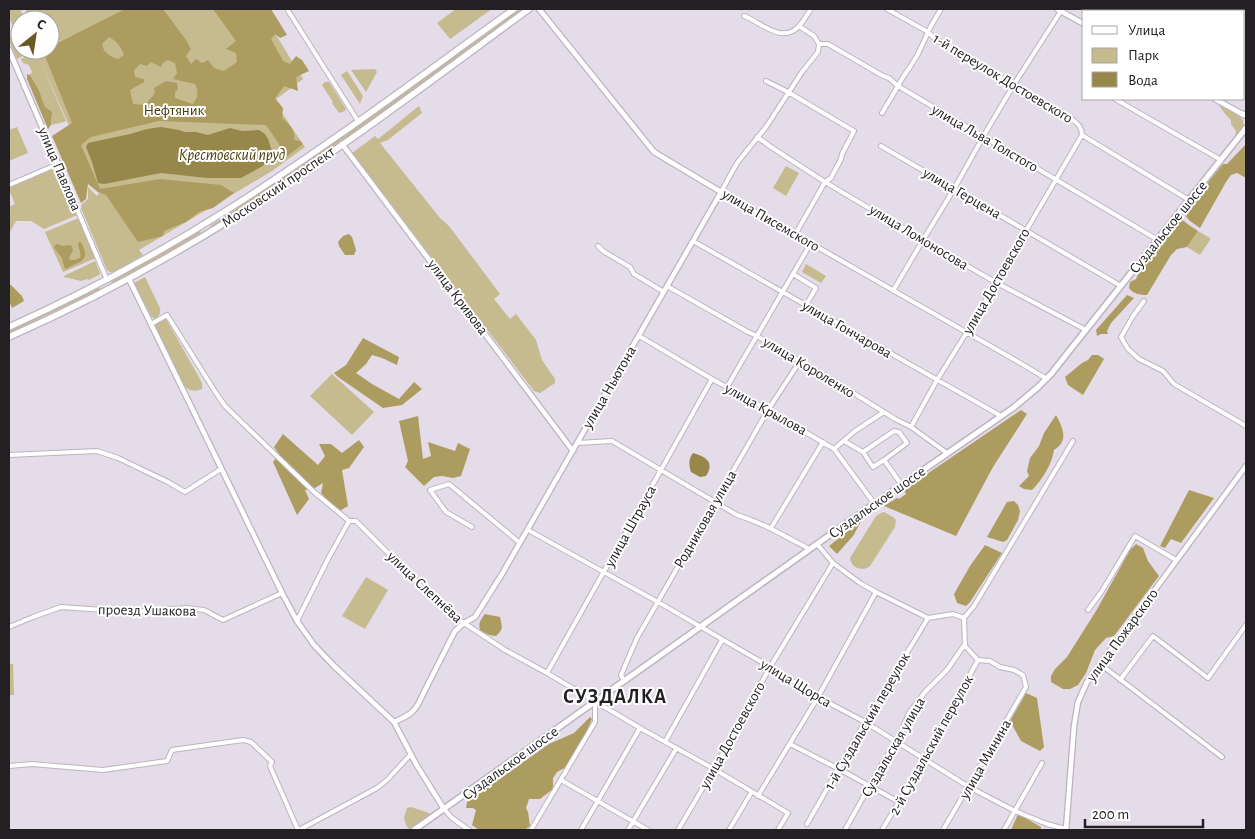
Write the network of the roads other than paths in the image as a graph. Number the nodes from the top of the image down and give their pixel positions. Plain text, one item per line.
1 (287, 9) edge
2 (514, 9) edge
3 (529, 9) edge
4 (538, 9) edge
5 (811, 9) edge
6 (887, 9) edge
7 (941, 9) edge
8 (1059, 10) edge
9 (744, 16) dead end
10 (1082, 23) edge
11 (799, 26) junction
12 (928, 32) junction
13 (819, 44) junction
14 (9, 50) edge
15 (902, 77) junction
16 (890, 78) junction
17 (766, 81) dead end
18 (898, 86) junction
19 (1013, 86) junction
20 (788, 92) junction
21 (1117, 100) edge
22 (1216, 100) edge
23 (882, 113) dead end
24 (1245, 115) edge
25 (358, 122) junction
26 (1246, 128) edge
27 (1082, 135) junction
28 (757, 137) junction
29 (983, 137) junction
30 (342, 144) junction
31 (881, 146) dead end
32 (1221, 160) junction
33 (58, 164) junction
34 (1055, 179) junction
35 (826, 182) junction
36 (9, 185) edge
37 (954, 189) junction
38 (722, 192) junction
39 (1189, 200) junction
40 (204, 225) junction
41 (1026, 230) junction
42 (208, 233) junction
43 (796, 233) junction
44 (922, 240) junction
45 (1158, 240) junction
46 (693, 241) junction
47 (811, 243) junction
48 (598, 246) dead end
49 (793, 274) junction
50 (129, 279) junction
51 (107, 280) junction
52 (995, 282) junction
53 (667, 286) junction
54 (1121, 286) junction
55 (111, 288) junction
56 (893, 291) junction
57 (664, 292) junction
58 (782, 292) junction
59 (1144, 301) dead end
60 (806, 305) junction
61 (151, 324) junction
62 (9, 327) edge
63 (1086, 330) junction
64 (967, 332) junction
65 (639, 336) junction
66 (757, 336) junction
67 (9, 337) edge
68 (800, 361) junction
69 (712, 379) junction
70 (1047, 379) junction
71 (937, 380) junction
72 (727, 387) junction
73 (768, 410) junction
74 (884, 412) junction
75 (1002, 416) junction
76 (906, 425) junction
77 (1246, 426) edge
78 (912, 427) junction
79 (899, 432) junction
80 (844, 440) junction
81 (1073, 441) dead end
82 (823, 442) junction
83 (577, 443) junction
84 (834, 449) junction
85 (573, 450) junction
86 (862, 452) junction
87 (947, 453) junction
88 (9, 455) edge
89 (884, 460) junction
90 (1246, 466) edge
91 (221, 469) junction
92 (661, 470) junction
93 (901, 484) junction
94 (715, 502) junction
95 (874, 503) junction
96 (349, 521) junction
97 (472, 527) dead end
98 (771, 528) junction
99 (528, 530) junction
100 (520, 543) junction
101 (817, 544) junction
102 (809, 550) junction
103 (1176, 560) junction
104 (833, 563) junction
105 (605, 572) junction
106 (876, 592) junction
107 (282, 593) junction
108 (658, 602) junction
109 (1088, 610) dead end
110 (928, 618) junction
111 (964, 618) junction
112 (298, 621) junction
113 (464, 623) junction
114 (1246, 625) edge
115 (9, 627) edge
116 (701, 627) junction
117 (722, 640) junction
118 (964, 644) junction
119 (978, 660) junction
120 (1100, 664) junction
121 (770, 667) junction
122 (547, 673) junction
123 (1120, 680) junction
124 (624, 681) junction
125 (818, 697) junction
126 (595, 701) junction
127 (394, 722) junction
128 (865, 722) junction
129 (640, 728) junction
130 (665, 742) junction
131 (897, 742) junction
132 (790, 744) junction
133 (676, 749) junction
134 (411, 754) junction
135 (1222, 757) dead end
136 (924, 760) junction
137 (1042, 763) dead end
138 (9, 766) edge
139 (839, 769) junction
140 (714, 770) junction
141 (561, 780) junction
142 (870, 786) junction
143 (969, 787) junction
144 (751, 793) junction
145 (758, 796) junction
146 (597, 801) junction
147 (899, 802) junction
148 (444, 809) junction
149 (1015, 811) junction
150 (633, 822) junction
151 (807, 824) dead end
152 (299, 830) edge
153 (414, 830) edge
154 (469, 830) edge
155 (531, 830) edge
156 (581, 830) edge
157 (628, 830) edge
158 (648, 830) edge
159 (678, 830) edge
160 (729, 830) edge
161 (778, 830) edge
162 (845, 830) edge
163 (882, 830) edge
164 (944, 830) edge
165 (1004, 830) edge
166 (1066, 830) edge

1 - 25 street
2 - 25 main road, Московский проспект
3 - 30 main road, Московский проспект
4 - 38 street, улица Писемского
5 - 11 street
6 - 12 street, 1-й переулок Достоевского
7 - 12 street
8 - 10 street
8 - 19 street
9 - 11 street
11 - 13 street
12 - 15 street
12 - 19 street, 1-й переулок Достоевского
13 - 16 street, улица Льва Толстого
13 - 20 street, улица Ньютона
14 - 33 street, улица Павлова
15 - 16 street
15 - 18 street
16 - 18 street, улица Льва Толстого
17 - 20 street
18 - 23 street
18 - 29 street, улица Льва Толстого
19 - 27 street, 1-й переулок Достоевского
19 - 29 street
20 - 28 street, улица Ньютона
20 - 35 street
21 - 32 street
22 - 24 street
25 - 40 main road, Московский проспект
26 - 32 main road, Суздальское шоссе
27 - 34 street, улица Достоевского
27 - 39 street, 1-й переулок Достоевского
28 - 35 street, улица Ломоносова
28 - 38 street, улица Ньютона
29 - 34 street, улица Льва Толстого
29 - 37 street
30 - 42 main road, Московский проспект
30 - 85 street, улица Кривова
31 - 37 street, улица Герцена
32 - 39 main road, Суздальское шоссе
33 - 36 street
33 - 51 street, улица Павлова
34 - 41 street, улица Достоевского
34 - 45 street, улица Льва Толстого
35 - 43 street
35 - 44 street, улица Ломоносова
37 - 41 street, улица Герцена
37 - 44 street
38 - 43 street, улица Писемского
38 - 46 street, улица Ньютона
39 - 45 main road, Суздальское шоссе
40 - 42 main road
40 - 51 main road, Московский проспект
41 - 52 street, улица Достоевского
41 - 54 street, улица Герцена
42 - 50 main road, Московский проспект
43 - 47 street, улица Писемского
44 - 52 street, улица Ломоносова
44 - 56 street
45 - 54 main road, Суздальское шоссе
46 - 53 street, улица Ньютона
46 - 58 street, улица Гончарова
47 - 49 street
47 - 56 street, улица Писемского
48 - 57 street
49 - 58 street
49 - 60 street
50 - 55 main road, Московский проспект
50 - 61 street
51 - 55 street, улица Павлова
51 - 62 main road, Московский проспект
52 - 63 street, улица Ломоносова
52 - 64 street, улица Достоевского
53 - 57 street, улица Ньютона
53 - 66 street, улица Короленко
54 - 63 main road, Суздальское шоссе
55 - 67 main road, Московский проспект
56 - 64 street, улица Писемского
57 - 65 street, улица Ньютона
58 - 60 street, улица Гончарова
58 - 66 street
59 - 77 street
60 - 71 street, улица Гончарова
61 - 91 street
61 - 96 street, улица Слепнёва
63 - 70 main road, Суздальское шоссе
64 - 70 street, улица Писемского
64 - 71 street, улица Достоевского
65 - 69 street, улица Крылова
65 - 83 street, улица Ньютона
66 - 68 street, улица Короленко
66 - 72 street
68 - 73 street, Родниковая улица
68 - 74 street, улица Короленко
69 - 72 street, улица Крылова
69 - 92 street, улица Штрауса
70 - 75 main road, Суздальское шоссе
71 - 75 street, улица Гончарова
71 - 78 street, улица Достоевского
72 - 73 street, улица Крылова
73 - 82 street, улица Крылова
73 - 94 street, Родниковая улица
74 - 76 street, улица Короленко
74 - 80 street
75 - 87 main road, Суздальское шоссе
76 - 78 street, улица Короленко
76 - 79 street
78 - 87 street, улица Короленко
79 - 86 street
79 - 89 street
80 - 84 street
80 - 86 street
81 - 111 street
82 - 84 street, улица Крылова
82 - 98 street
83 - 85 street, улица Ньютона
83 - 92 street
84 - 95 street, улица Крылова
85 - 99 street, улица Ньютона
86 - 89 street
87 - 93 main road, Суздальское шоссе
88 - 91 street
89 - 93 street
90 - 103 street, улица Пожарского
91 - 107 street
92 - 94 street
92 - 105 street, улица Штрауса
93 - 95 main road, Суздальское шоссе
94 - 98 street
94 - 108 street, Родниковая улица
95 - 101 main road, Суздальское шоссе
96 - 112 street
96 - 113 street, улица Слепнёва
97 - 100 street
98 - 102 street
99 - 100 street, улица Ньютона
99 - 105 street, улица Щорса
100 - 113 street, улица Ньютона
101 - 102 main road, Суздальское шоссе
101 - 104 street
102 - 116 main road, Суздальское шоссе
103 - 109 street
103 - 120 street, улица Пожарского
104 - 106 street
104 - 121 street, улица Достоевского
105 - 108 street, улица Щорса
105 - 122 street, улица Штрауса
106 - 110 street
106 - 125 street
107 - 112 street
107 - 115 street, проезд Ушакова
108 - 116 street, улица Щорса
108 - 124 street, Родниковая улица
110 - 111 street
110 - 128 street, 1-й Суздальский переулок
111 - 118 street
112 - 127 street
113 - 122 street, улица Слепнёва
113 - 127 street, улица Ньютона
114 - 123 street
116 - 117 street, улица Щорса
116 - 124 main road, Суздальское шоссе
117 - 121 street, улица Щорса
117 - 130 street
118 - 119 street
118 - 131 street, Суздальская улица
119 - 136 street, 2-й Суздальский переулок
119 - 143 street, улица Минина
120 - 123 street
120 - 166 street, улица Пожарского
121 - 125 street, улица Щорса
121 - 140 street, улица Достоевского
122 - 126 street, улица Слепнёва
123 - 135 street
124 - 126 main road, Суздальское шоссе
125 - 128 street, улица Щорса
125 - 132 street
126 - 129 street, улица Слепнёва
126 - 141 street
126 - 148 main road, Суздальское шоссе
127 - 134 street
128 - 131 street, улица Щорса
128 - 139 street, 1-й Суздальский переулок
129 - 130 street, улица Слепнёва
129 - 146 street
130 - 133 street, улица Слепнёва
131 - 136 street, улица Щорса
131 - 142 street, Суздальская улица
132 - 139 street
132 - 145 street
133 - 140 street, улица Слепнёва
133 - 150 street
134 - 148 street
134 - 152 street
136 - 143 street, улица Щорса
136 - 147 street, 2-й Суздальский переулок
137 - 149 street
138 - 152 street
139 - 142 street
139 - 151 street, 1-й Суздальский переулок
140 - 144 street, улица Слепнёва
140 - 159 street, улица Достоевского
141 - 146 street
141 - 155 street
142 - 147 street
142 - 162 street, Суздальская улица
143 - 149 street, улица Щорса
143 - 164 street, улица Минина
144 - 145 street, улица Слепнёва
144 - 160 street
145 - 161 street, улица Слепнёва
146 - 150 street
146 - 156 street
147 - 163 street, 2-й Суздальский переулок
148 - 153 main road, Суздальское шоссе
148 - 154 street
149 - 165 street
149 - 166 street, улица Щорса
150 - 157 street
150 - 158 street

